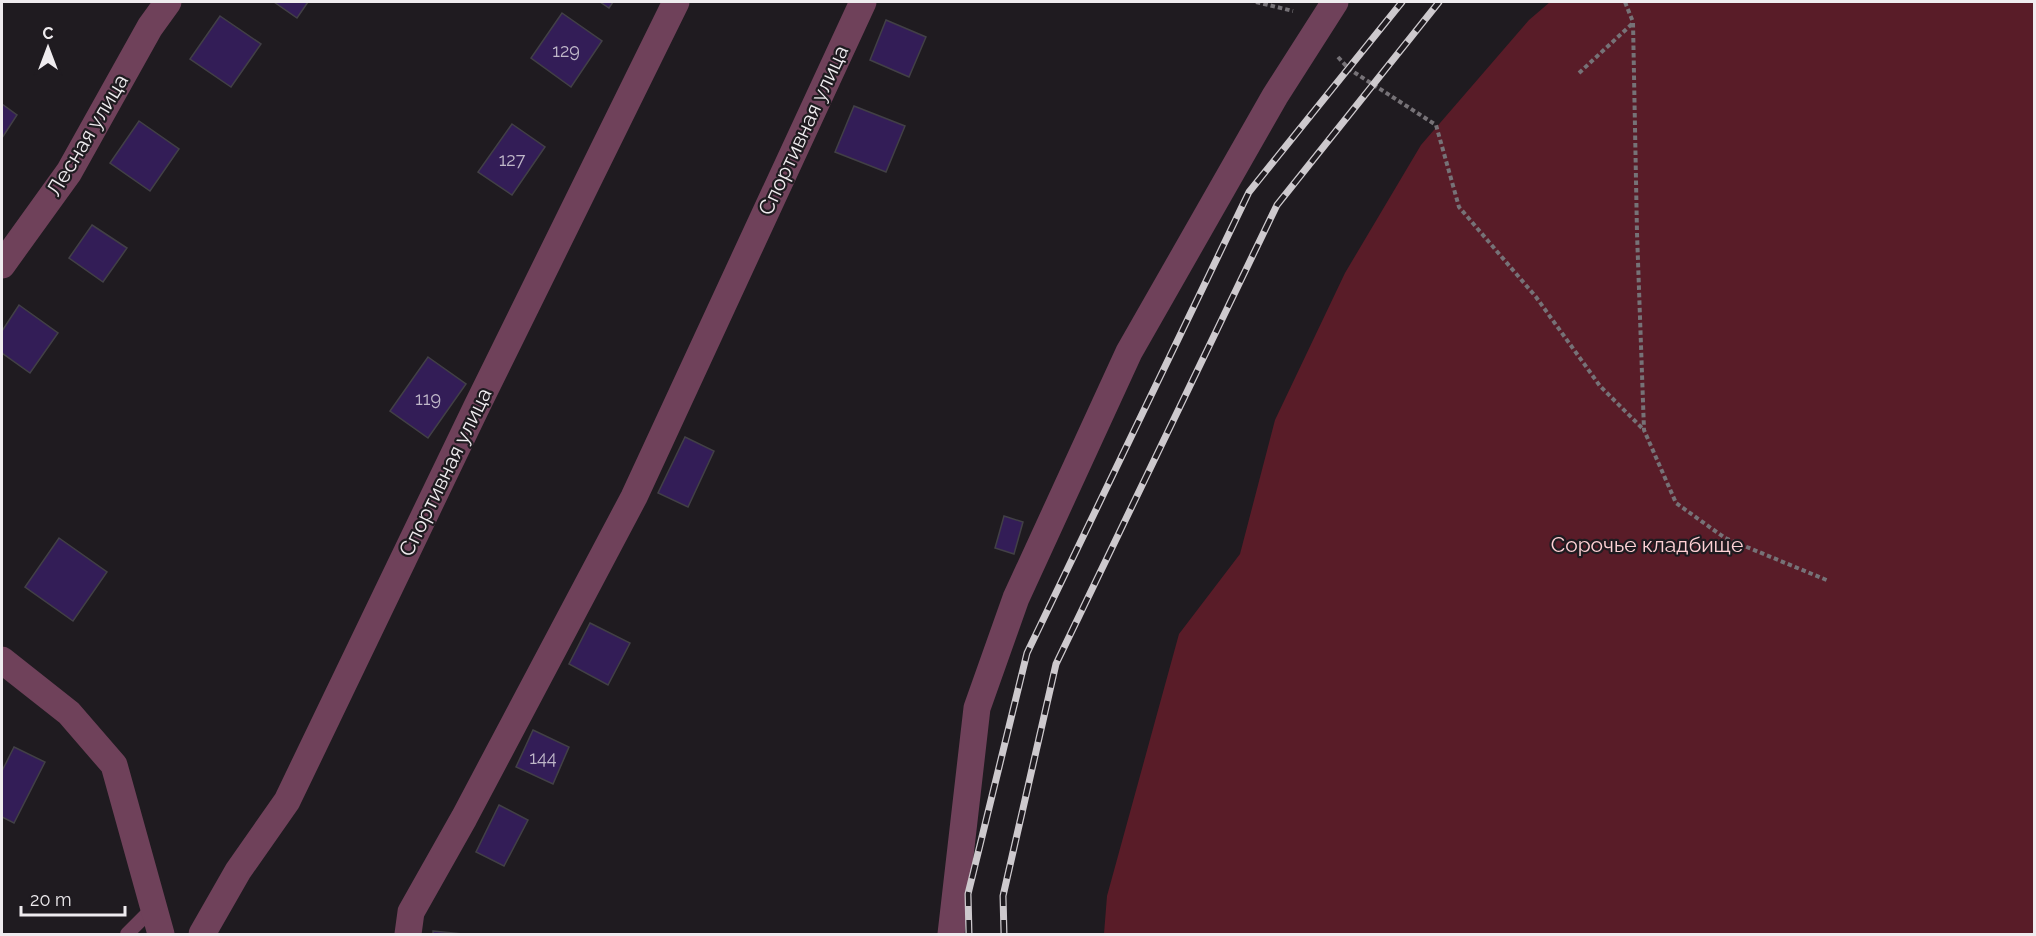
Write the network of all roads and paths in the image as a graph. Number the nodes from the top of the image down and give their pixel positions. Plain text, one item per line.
1 (168, 2) edge
2 (676, 2) edge
3 (863, 2) edge
4 (1256, 2) edge
5 (1335, 2) edge
6 (1625, 2) edge
7 (1633, 22) junction
8 (1315, 33) junction
9 (1579, 73) dead end
10 (2, 265) edge
11 (1644, 430) junction
12 (1829, 581) dead end
13 (2, 660) edge
14 (154, 907) junction
15 (127, 934) edge
16 (161, 934) edge
17 (202, 934) edge
18 (408, 934) edge
19 (951, 934) edge

1 - 10 street, Лесная улица
2 - 17 street, Спортивная улица
3 - 18 street, Спортивная улица
4 - 8 path
5 - 8 street
6 - 7 path
7 - 9 path
7 - 11 path
8 - 11 path
8 - 19 street
11 - 12 path
13 - 14 street
14 - 15 lane
14 - 16 street

